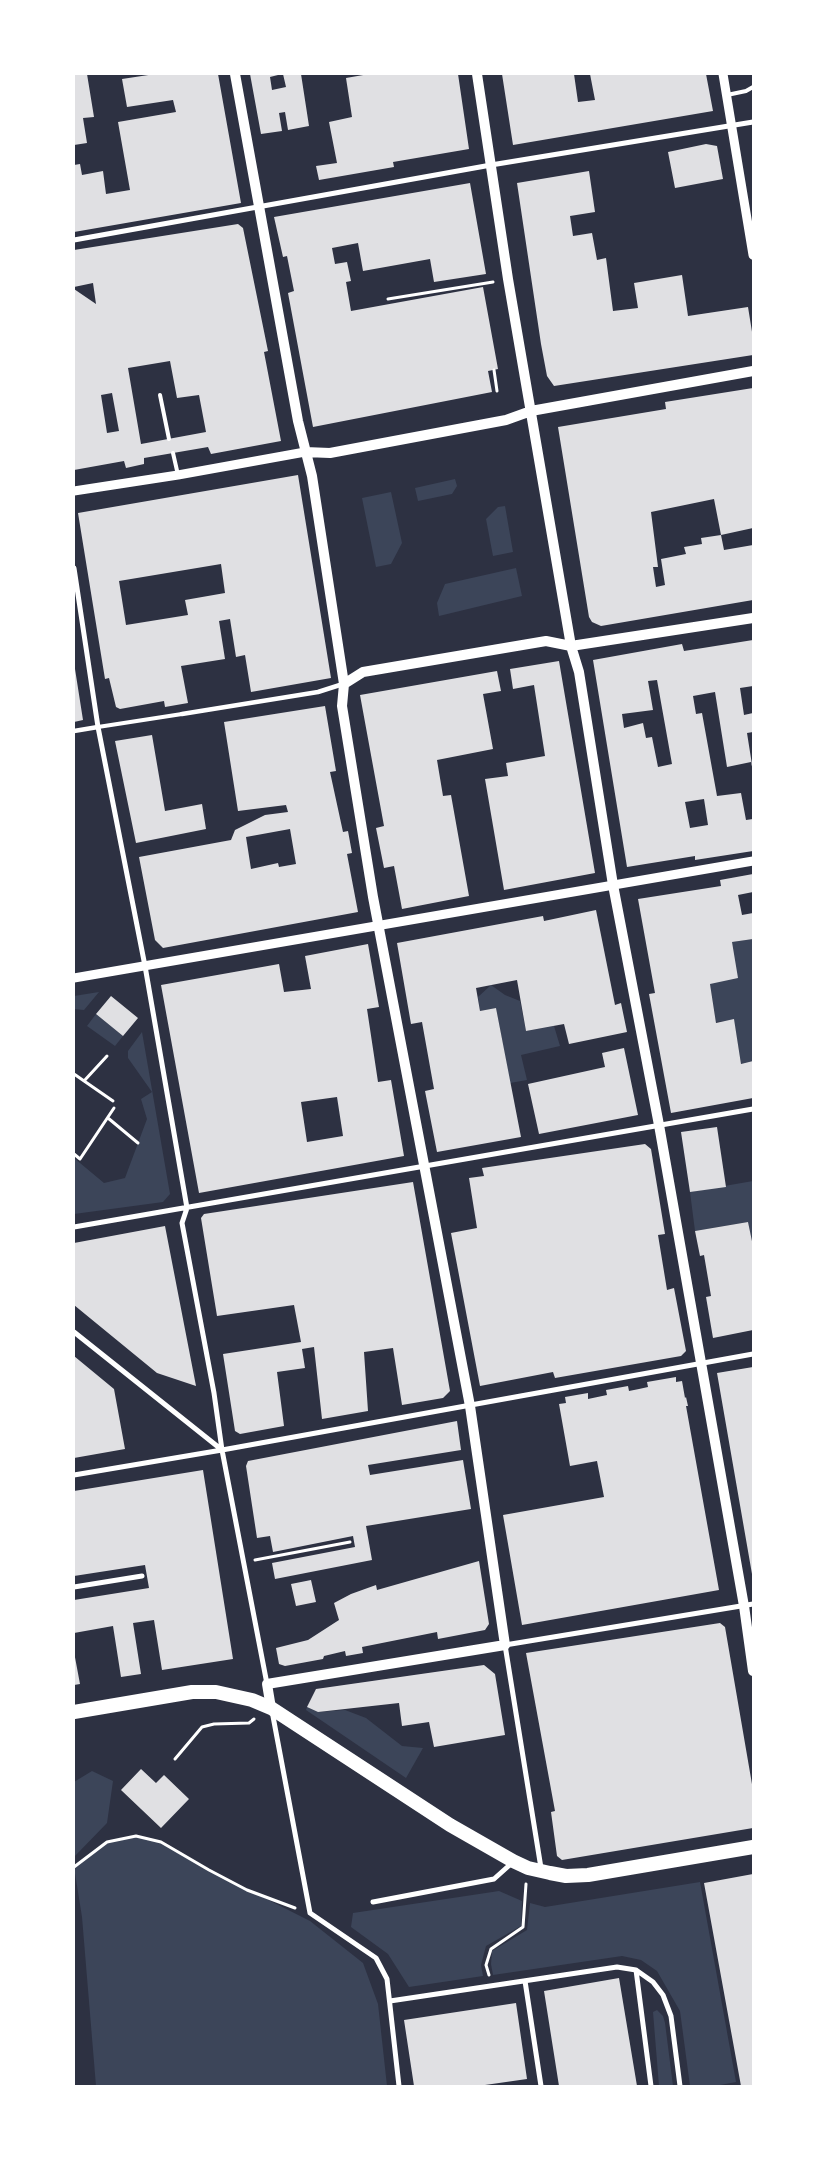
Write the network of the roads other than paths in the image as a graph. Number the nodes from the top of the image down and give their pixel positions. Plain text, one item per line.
1 (235, 74) edge
2 (477, 74) edge
3 (723, 74) edge
4 (753, 87) edge
5 (727, 95) junction
6 (753, 122) edge
7 (731, 125) junction
8 (491, 165) junction
9 (258, 208) junction
10 (74, 240) edge
11 (753, 254) edge
12 (753, 371) edge
13 (160, 395) dead end
14 (531, 411) junction
15 (169, 439) dead end
16 (305, 452) junction
17 (173, 453) dead end
18 (178, 475) junction
19 (74, 491) edge
20 (74, 568) edge
21 (753, 618) edge
22 (571, 646) junction
23 (344, 684) junction
24 (182, 714) joint
25 (98, 727) junction
26 (74, 731) edge
27 (753, 861) edge
28 (613, 885) junction
29 (379, 926) junction
30 (145, 966) junction
31 (74, 978) edge
32 (753, 1109) edge
33 (659, 1124) junction
34 (425, 1165) junction
35 (187, 1208) junction
36 (74, 1227) edge
37 (74, 1332) edge
38 (753, 1354) edge
39 (701, 1364) junction
40 (470, 1406) junction
41 (222, 1450) junction
42 (74, 1475) edge
43 (142, 1576) dead end
44 (74, 1587) edge
45 (748, 1605) edge
46 (506, 1645) junction
47 (753, 1671) edge
48 (267, 1684) junction
49 (271, 1708) junction
50 (74, 1712) edge
51 (753, 1847) edge
52 (513, 1862) junction
53 (535, 1870) junction
54 (373, 1902) dead end
55 (636, 1970) junction
56 (525, 1981) junction
57 (390, 2001) junction
58 (399, 2086) edge
59 (541, 2086) edge
60 (651, 2086) edge
61 (680, 2086) edge

1 - 9 main road
2 - 8 main road
3 - 5 street
4 - 5 lane
5 - 7 street
6 - 7 street
7 - 8 street
7 - 11 street
8 - 9 street
8 - 14 main road
9 - 10 street
9 - 16 main road
12 - 14 main road
13 - 15 lane
14 - 16 main road
14 - 22 main road
16 - 18 street
16 - 23 main road
17 - 18 lane
18 - 19 street
20 - 25 street
21 - 22 main road
22 - 23 main road
22 - 28 main road
23 - 24 street
23 - 29 main road
24 - 25 lane
25 - 26 street
25 - 30 street
27 - 28 street
28 - 29 street
28 - 33 main road
29 - 30 street
29 - 34 main road
30 - 31 street
30 - 35 street
32 - 33 street
33 - 34 street
33 - 39 main road
34 - 35 street
34 - 40 main road
35 - 36 street
35 - 41 street
37 - 41 street
38 - 39 street
39 - 40 street
39 - 45 main road
40 - 41 street
40 - 46 main road
41 - 42 street
41 - 48 street
43 - 44 street
45 - 46 street
45 - 47 main road
46 - 48 main road
46 - 53 street
48 - 49 main road
49 - 50 highway
49 - 52 highway
49 - 57 street
51 - 53 highway
52 - 53 highway
52 - 54 street
55 - 56 street
55 - 60 street
55 - 61 street
56 - 57 street
56 - 59 street
57 - 58 street

